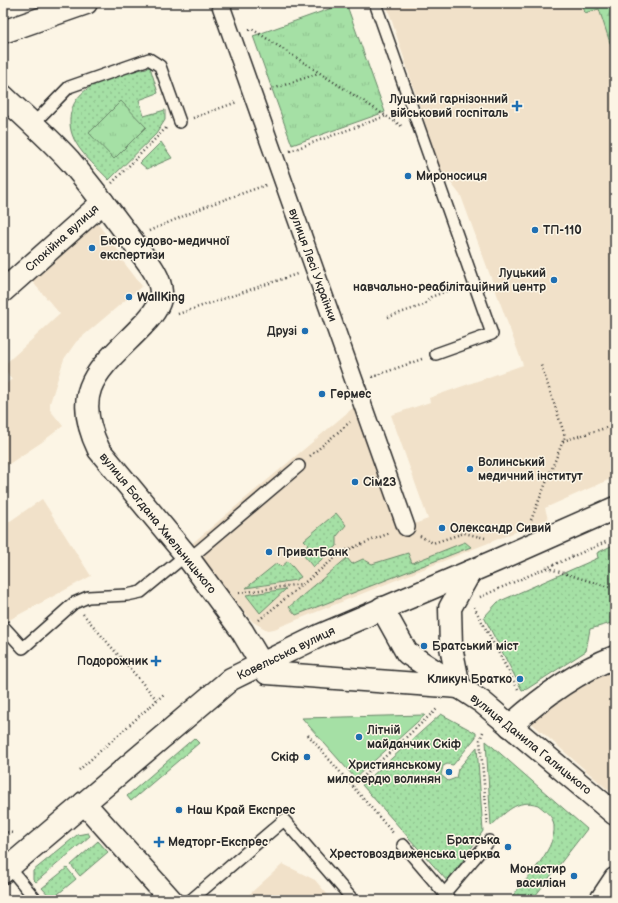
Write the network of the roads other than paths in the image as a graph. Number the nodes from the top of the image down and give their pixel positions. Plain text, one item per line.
1 (86, 3) edge
2 (220, 3) edge
3 (375, 3) edge
4 (3, 32) edge
5 (3, 96) edge
6 (180, 122) dead end
7 (33, 124) junction
8 (103, 202) junction
9 (3, 291) edge
10 (436, 354) road end
11 (299, 466) road end
12 (615, 508) edge
13 (406, 527) road end
14 (188, 557) junction
15 (470, 572) junction
16 (382, 608) junction
17 (3, 626) edge
18 (615, 657) edge
19 (262, 664) junction
20 (459, 687) junction
21 (510, 726) junction
22 (84, 803) junction
23 (615, 814) edge
24 (489, 841) road end
25 (403, 845) road end
26 (6, 869) edge
27 (615, 879) edge
28 (447, 897) edge
29 (36, 900) edge
30 (171, 900) edge
31 (190, 900) edge
32 (352, 900) edge
33 (601, 900) edge

1 - 4 main road
2 - 13 street, вулиця Лесі Українки
3 - 10 lane
5 - 7 main road, вулиця Богдана Хмельницького
6 - 7 lane
7 - 8 main road, вулиця Богдана Хмельницького
8 - 9 main road, Спокійна вулиця
8 - 14 main road, вулиця Богдана Хмельницького
11 - 14 lane
12 - 15 main road, Ковельська вулиця
14 - 17 lane
14 - 19 main road, вулиця Богдана Хмельницького
15 - 16 main road, Ковельська вулиця
15 - 20 main road
16 - 19 main road, Ковельська вулиця
16 - 20 main road, вулиця Данила Галицького
18 - 21 main road
19 - 20 main road
19 - 22 main road, Ковельська вулиця
20 - 21 main road, вулиця Данила Галицького
21 - 23 main road, вулиця Данила Галицького
22 - 26 main road, Ковельська вулиця
22 - 30 main road
24 - 28 lane
25 - 28 lane
26 - 29 lane
27 - 33 main road
31 - 32 lane

